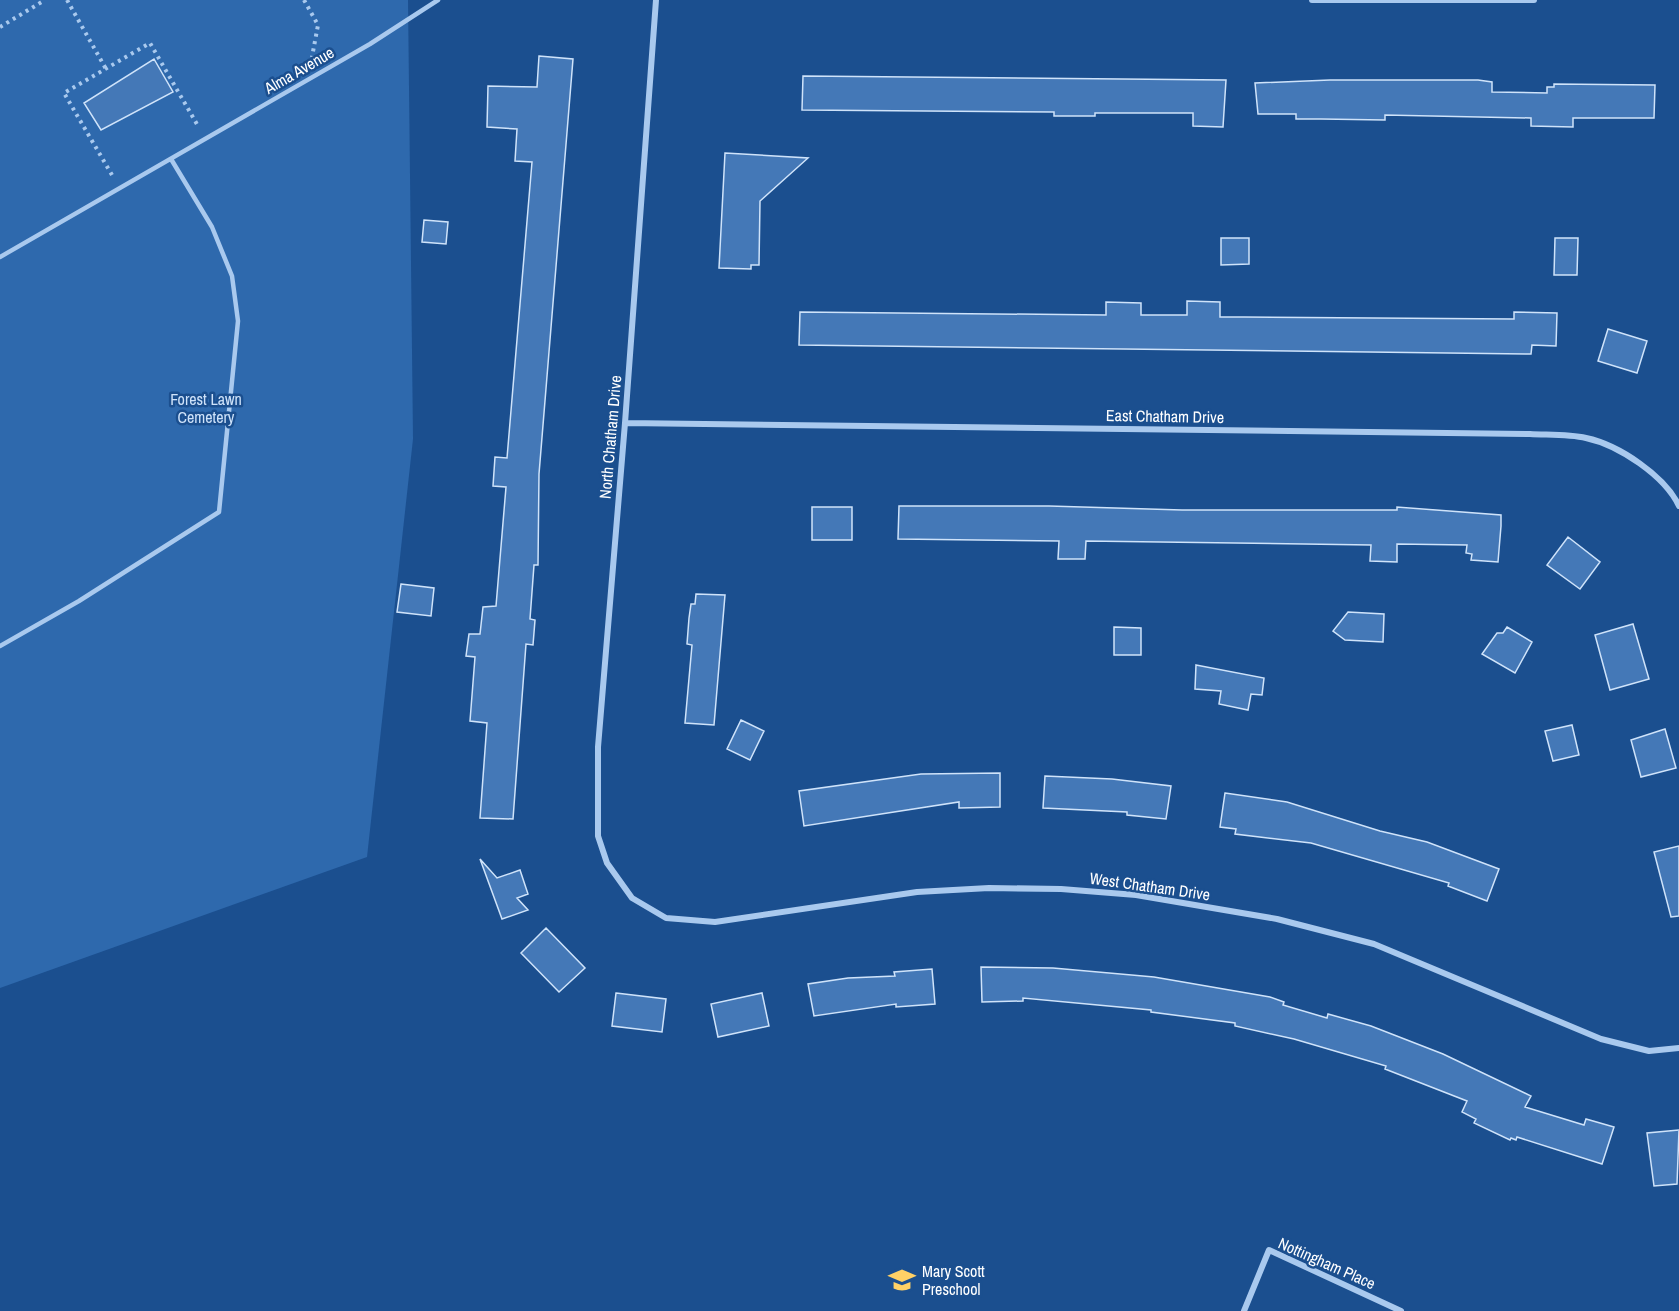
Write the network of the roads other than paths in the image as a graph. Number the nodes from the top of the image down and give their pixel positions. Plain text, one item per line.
1 (438, 0) edge
2 (656, 0) edge
3 (1312, 0) edge
4 (1522, 0) edge
5 (1534, 0) edge
6 (171, 159) junction
7 (0, 257) edge
8 (626, 423) junction
9 (1679, 506) edge
10 (0, 646) edge
11 (613, 874) joint
12 (1679, 1048) edge
13 (1244, 1311) edge
14 (1401, 1311) edge

1 - 6 lane, Alma Avenue
2 - 8 street, North Chatham Drive
3 - 4 street
4 - 5 street
6 - 7 lane, Alma Avenue
6 - 10 lane
8 - 9 street, East Chatham Drive
8 - 11 street, North Chatham Drive
11 - 12 street, West Chatham Drive
13 - 14 street, Nottingham Place

